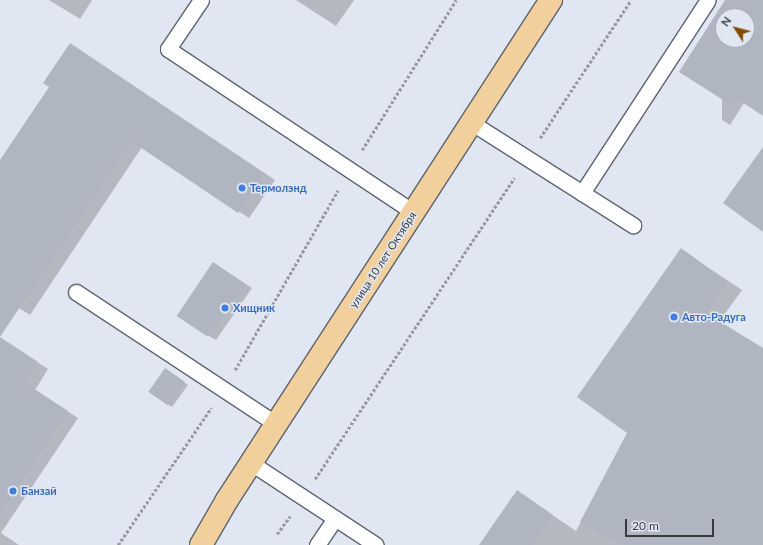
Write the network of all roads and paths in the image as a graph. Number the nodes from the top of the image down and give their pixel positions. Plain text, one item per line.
1 (201, 0) edge
2 (456, 0) edge
3 (551, 0) edge
4 (631, 0) edge
5 (708, 0) edge
6 (472, 123) junction
7 (527, 158) junction
8 (349, 170) junction
9 (582, 193) junction
10 (413, 212) junction
11 (633, 225) dead end
12 (76, 292) dead end
13 (223, 390) junction
14 (276, 424) junction
15 (251, 463) junction
16 (303, 497) junction
17 (335, 518) junction
18 (215, 520) junction
19 (277, 534) dead end
20 (118, 545) edge
21 (193, 545) edge
22 (201, 545) edge
23 (317, 545) edge
24 (376, 545) edge

1 - 8 lane
2 - 8 path
3 - 6 main road, улица 10 лет Октября
4 - 7 path
5 - 9 lane
6 - 7 lane
6 - 10 main road, улица 10 лет Октября
7 - 9 lane
7 - 16 path
8 - 10 lane
8 - 13 path
9 - 11 lane
10 - 14 main road, улица 10 лет Октября
12 - 13 lane
13 - 14 lane
13 - 20 path
14 - 15 main road, улица 10 лет Октября
15 - 16 lane
15 - 18 main road, улица 10 лет Октября
16 - 17 lane
16 - 19 path
17 - 23 lane
17 - 24 lane
18 - 21 main road, улица 10 лет Октября
18 - 22 main road, улица 10 лет Октября

